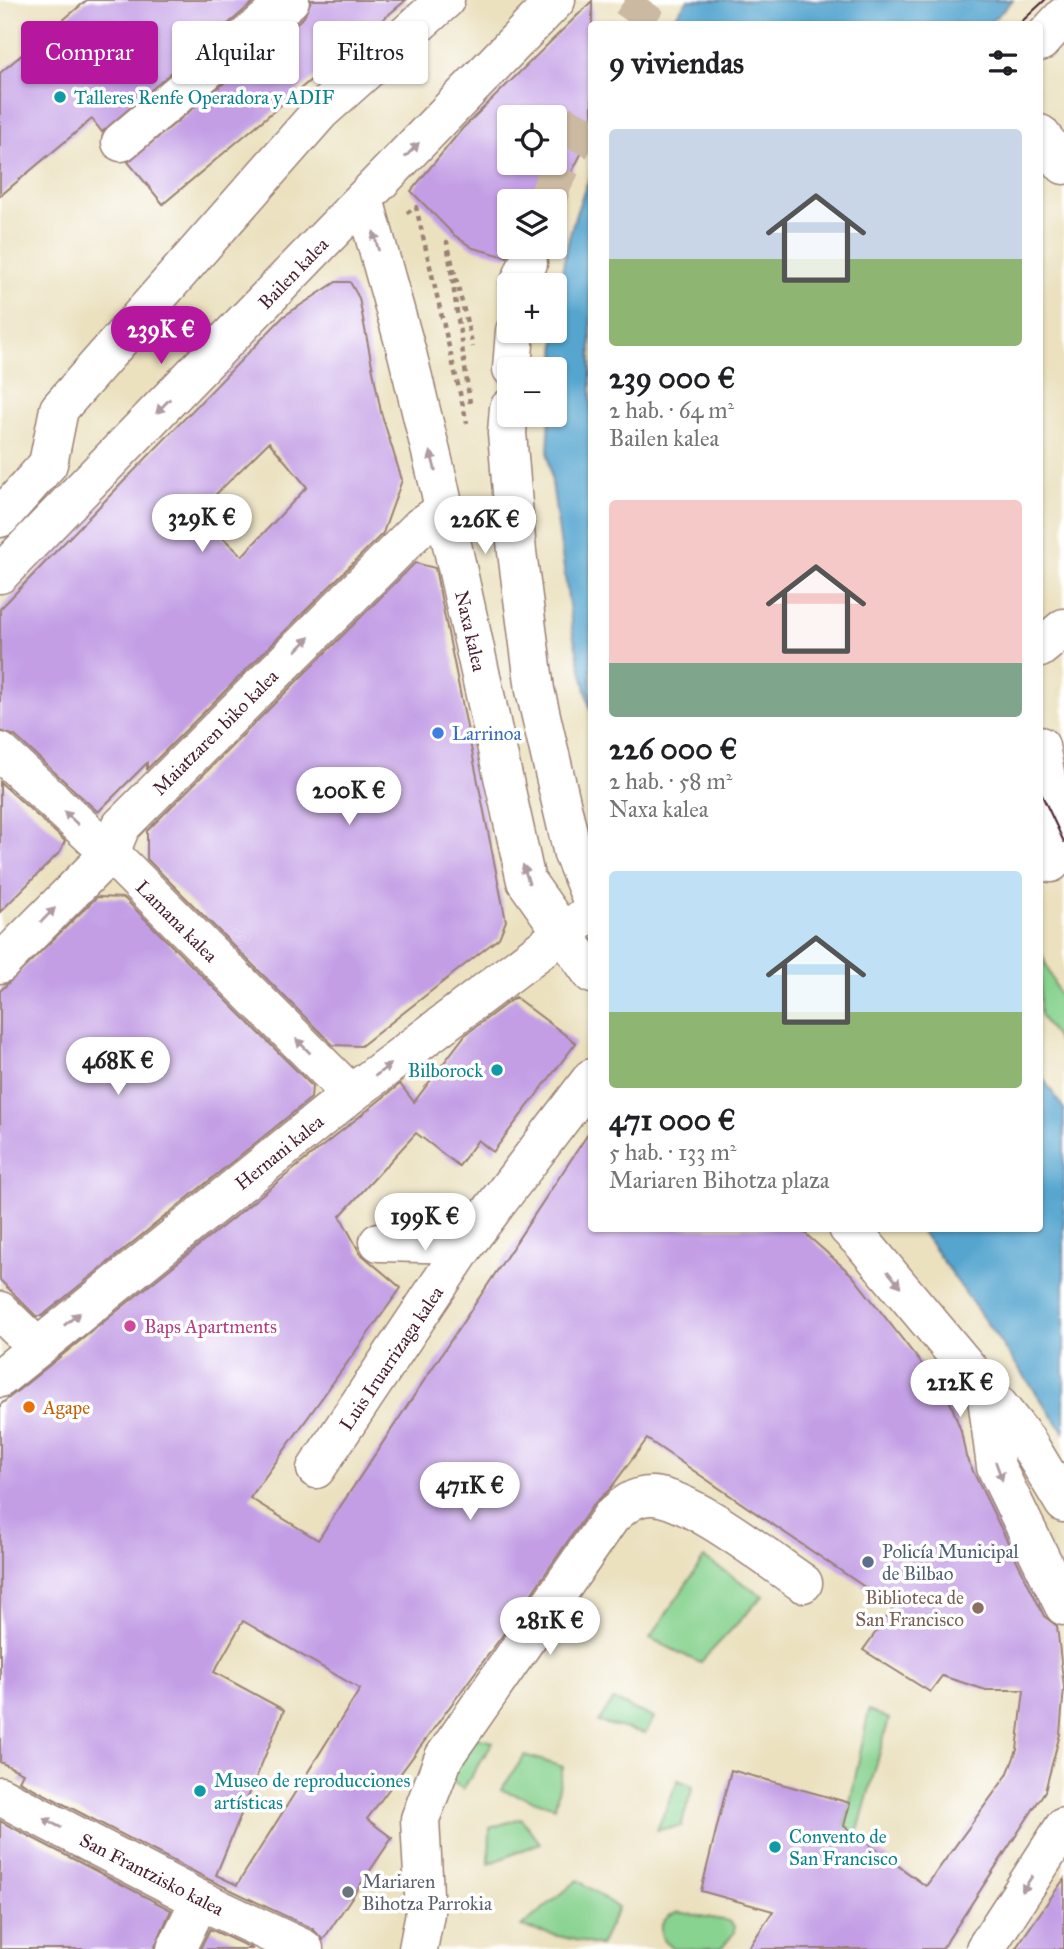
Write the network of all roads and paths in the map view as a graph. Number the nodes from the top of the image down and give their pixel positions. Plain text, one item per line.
1 (290, 0) edge
2 (445, 0) edge
3 (556, 0) edge
4 (1064, 16) edge
5 (1043, 39) edge
6 (1043, 138) edge
7 (121, 142) dead end
8 (1064, 165) edge
9 (364, 199) junction
10 (398, 219) dead end
11 (475, 356) dead end
12 (507, 427) edge
13 (444, 510) junction
14 (0, 518) edge
15 (0, 574) edge
16 (1064, 628) edge
17 (1043, 646) edge
18 (0, 752) edge
19 (1043, 762) edge
20 (110, 853) junction
21 (1051, 867) edge
22 (588, 890) edge
23 (577, 922) edge
24 (588, 960) edge
25 (0, 964) edge
26 (588, 1083) edge
27 (351, 1094) junction
28 (852, 1232) edge
29 (379, 1242) dead end
30 (466, 1244) junction
31 (0, 1311) edge
32 (37, 1347) junction
33 (0, 1378) edge
34 (986, 1390) junction
35 (316, 1469) dead end
36 (1064, 1503) edge
37 (803, 1583) dead end
38 (1064, 1606) edge
39 (0, 1796) edge
40 (1064, 1827) edge
41 (200, 1900) junction
42 (176, 1949) edge
43 (304, 1949) edge
44 (418, 1949) edge
45 (985, 1949) edge

1 - 7 street
2 - 14 street
9 -> 3 street, Bailen kalea
4 - 5 street
6 - 8 street
13 -> 9 street, Naxa kalea
9 -> 15 street, Bailen kalea
10 - 11 path
12 - 22 street
20 -> 13 street, Maiatzaren biko kalea
23 -> 13 street, Naxa kalea
16 - 17 street
20 -> 18 street, Lamana kalea
19 - 21 street
25 -> 20 street, Maiatzaren biko kalea
27 -> 20 street, Lamana kalea
23 - 24 street, Naxa kalea
27 -> 23 street, Hernani kalea
26 - 30 street, Luis Iruarrizaga kalea
32 -> 27 street, Hernani kalea
28 -> 34 street
29 - 30 street
30 - 35 street, Luis Iruarrizaga kalea
31 - 32 street
32 - 33 street, Hernani kalea
34 - 36 street
34 -> 38 street
37 - 44 street
41 -> 39 street, San Frantzisko kalea
40 -> 45 street
41 - 42 street
41 - 43 street, San Frantzisko kalea

